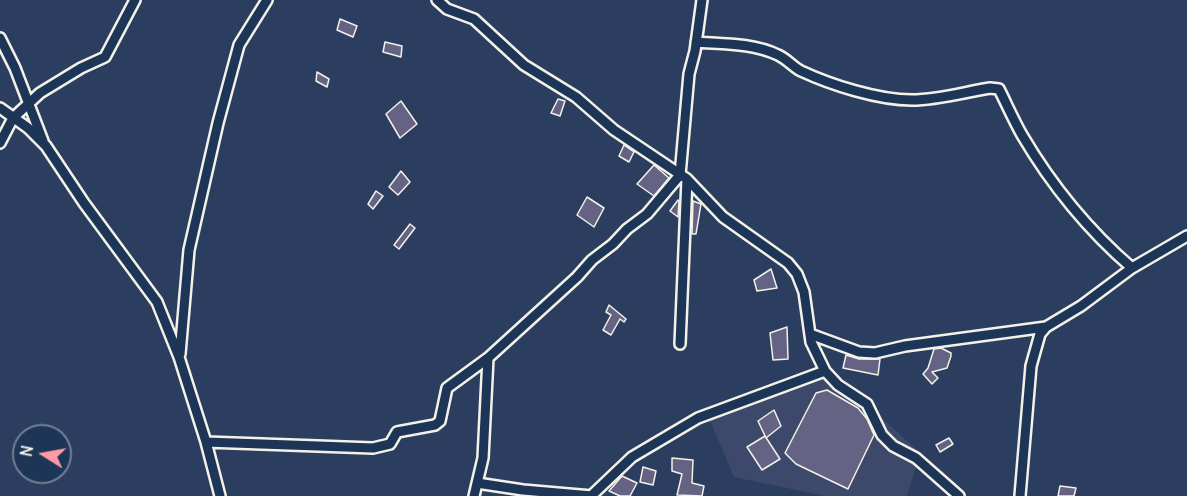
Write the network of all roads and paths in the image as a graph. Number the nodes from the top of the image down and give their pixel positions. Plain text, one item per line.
1 (135, 0) edge
2 (267, 0) edge
3 (437, 0) edge
4 (458, 0) edge
5 (702, 0) edge
6 (456, 12) junction
7 (0, 38) edge
8 (696, 42) junction
9 (28, 104) junction
10 (0, 108) edge
11 (13, 118) junction
12 (0, 143) edge
13 (46, 146) junction
14 (683, 177) junction
15 (1187, 236) edge
16 (1132, 268) junction
17 (1046, 327) junction
18 (810, 334) junction
19 (680, 344) dead end
20 (179, 357) junction
21 (488, 357) junction
22 (825, 371) junction
23 (206, 442) junction
24 (477, 483) junction
25 (220, 496) edge
26 (474, 496) edge
27 (592, 496) edge
28 (959, 496) edge
29 (1020, 496) edge

1 - 9 street
2 - 20 street
3 - 6 street
4 - 6 street
5 - 8 street
6 - 14 street
7 - 9 street
8 - 14 street
8 - 16 street
9 - 11 street
9 - 13 street
10 - 11 street
11 - 12 street
11 - 13 street
13 - 20 street
14 - 18 street
14 - 19 street
14 - 21 street
15 - 16 street
16 - 17 street
17 - 18 street
17 - 29 street
18 - 22 street
20 - 23 street
21 - 23 street
21 - 24 street
22 - 27 street
22 - 28 street
23 - 25 street
24 - 26 street
24 - 27 street

